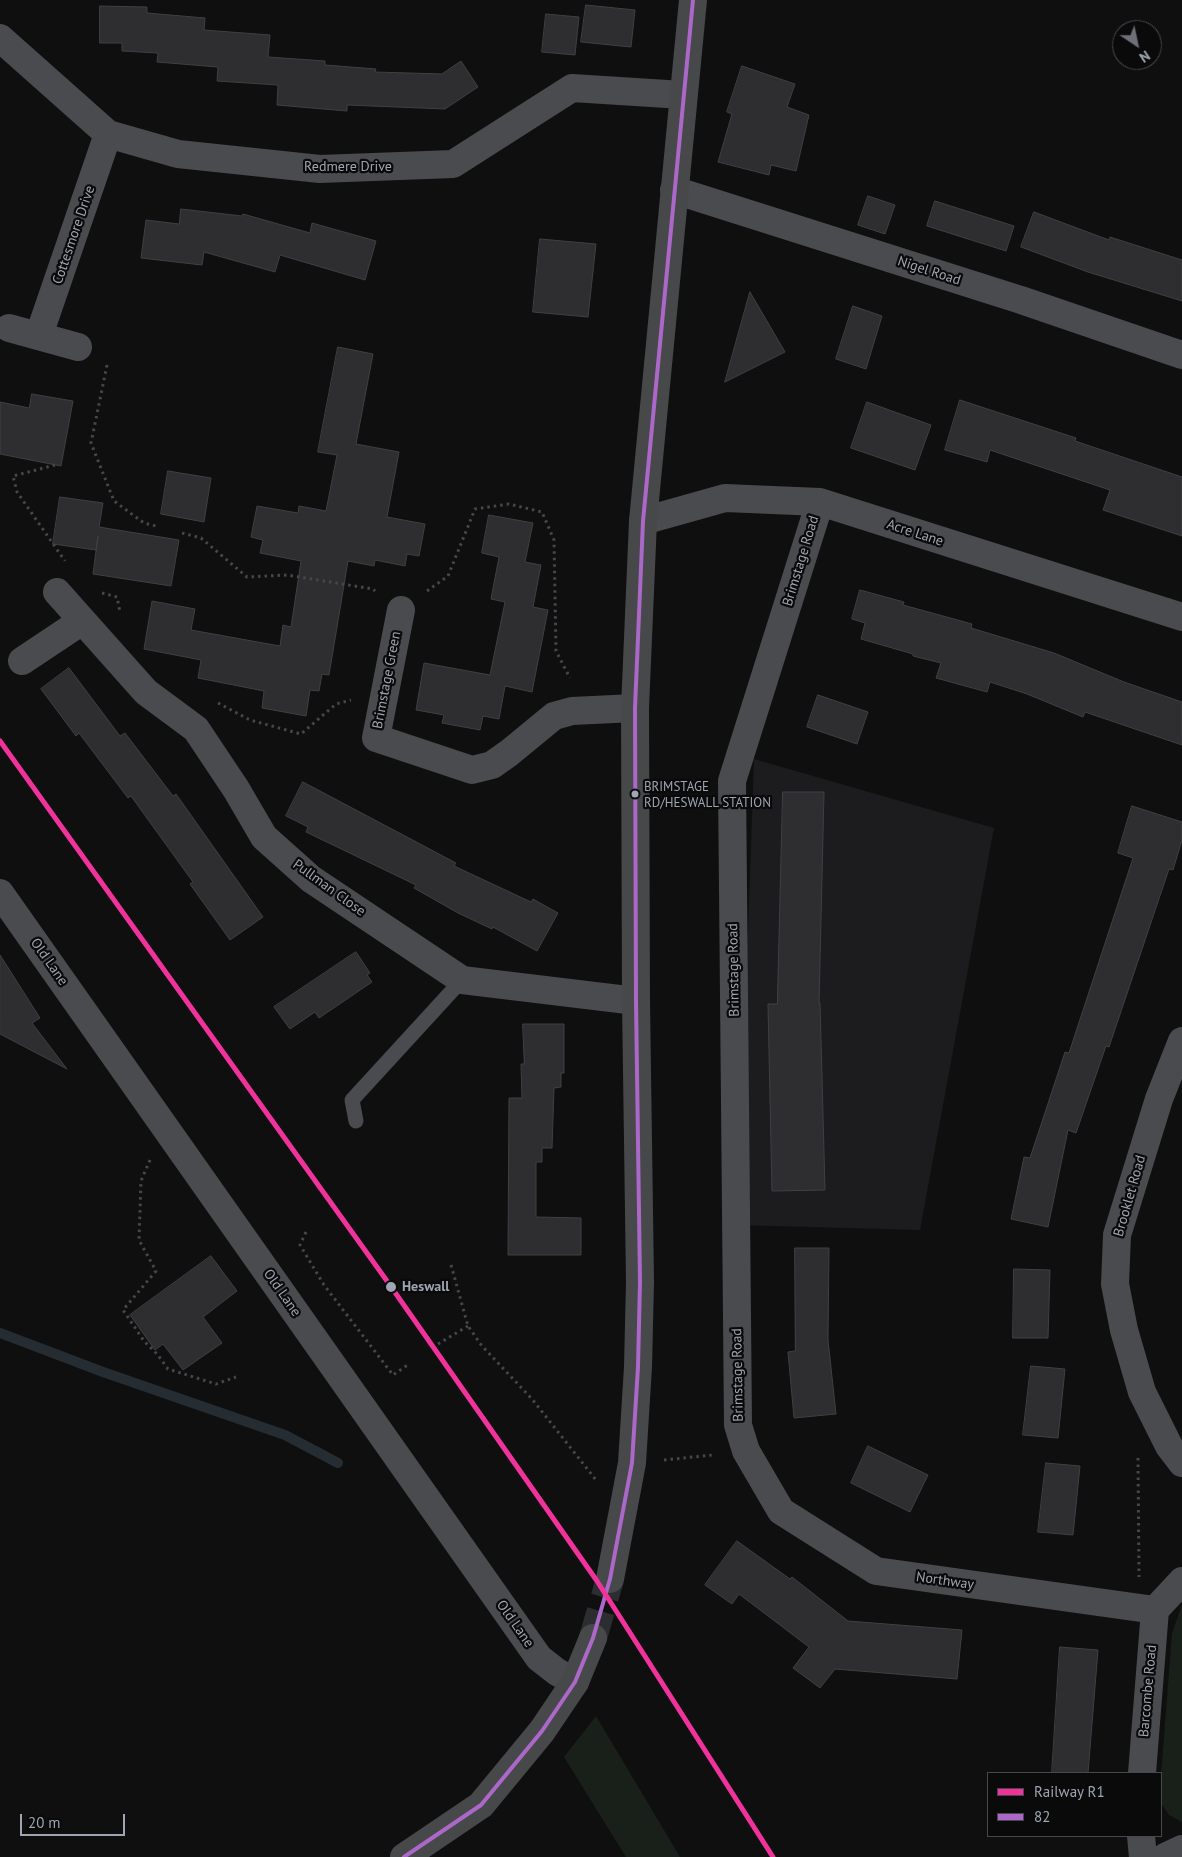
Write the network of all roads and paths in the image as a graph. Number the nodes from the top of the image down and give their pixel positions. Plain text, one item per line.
1 (693, 0) edge
2 (0, 38) edge
3 (683, 95) junction
4 (108, 134) junction
5 (674, 190) junction
6 (9, 328) dead end
7 (39, 335) junction
8 (78, 347) dead end
9 (1182, 355) edge
10 (107, 364) dead end
11 (55, 465) dead end
12 (820, 502) junction
13 (644, 521) junction
14 (156, 526) dead end
15 (182, 533) dead end
16 (69, 566) dead end
17 (94, 591) dead end
18 (58, 592) dead end
19 (401, 610) junction
20 (120, 614) dead end
21 (1182, 618) edge
22 (82, 621) junction
23 (22, 661) dead end
24 (385, 690) junction
25 (210, 699) dead end
26 (635, 708) junction
27 (586, 710) junction
28 (0, 893) edge
29 (462, 980) junction
30 (636, 1001) junction
31 (1182, 1041) edge
32 (356, 1121) dead end
33 (166, 1128) junction
34 (306, 1232) dead end
35 (451, 1265) dead end
36 (468, 1326) junction
37 (438, 1344) dead end
38 (408, 1364) dead end
39 (236, 1377) dead end
40 (746, 1451) junction
41 (1138, 1451) dead end
42 (632, 1463) junction
43 (1182, 1463) edge
44 (623, 1514) junction
45 (610, 1580) tunnel mouth
46 (1182, 1581) edge
47 (1147, 1608) junction
48 (593, 1638) tunnel mouth
49 (574, 1682) junction
50 (1142, 1772) edge
51 (1141, 1837) edge
52 (1182, 1849) edge
53 (404, 1857) edge
54 (1143, 1857) edge
55 (1165, 1857) edge

1 - 3 main road
2 - 4 street, Redmere Drive
3 - 4 street, Redmere Drive
3 - 5 main road
4 - 7 street, Cottesmore Drive
5 - 9 street, Nigel Road
5 - 13 main road
6 - 7 street
7 - 8 street
10 - 14 path
11 - 16 path
12 - 13 street, Acre Lane
12 - 21 street, Acre Lane
12 - 40 street, Brimstage Road
13 - 26 main road
15 - 19 path
17 - 20 path
18 - 22 street, Pullman Close
19 - 24 street, Brimstage Green
19 - 27 path
22 - 23 street
22 - 29 street, Pullman Close
24 - 25 path
24 - 27 street, Brimstage Green
26 - 27 street, Brimstage Green
26 - 30 main road
28 - 33 street, Old Lane
29 - 30 street, Pullman Close
29 - 32 lane
30 - 42 main road
31 - 43 street, Brooklet Road
33 - 39 path
33 - 49 street, Old Lane
34 - 38 path
35 - 36 path
36 - 37 path
36 - 44 path
40 - 42 path
40 - 47 street, Northway
41 - 47 path
42 - 44 main road
44 - 45 main road
46 - 47 street
47 - 50 street, Barcombe Road
48 - 49 main road
49 - 53 main road
51 - 54 street
52 - 55 street

